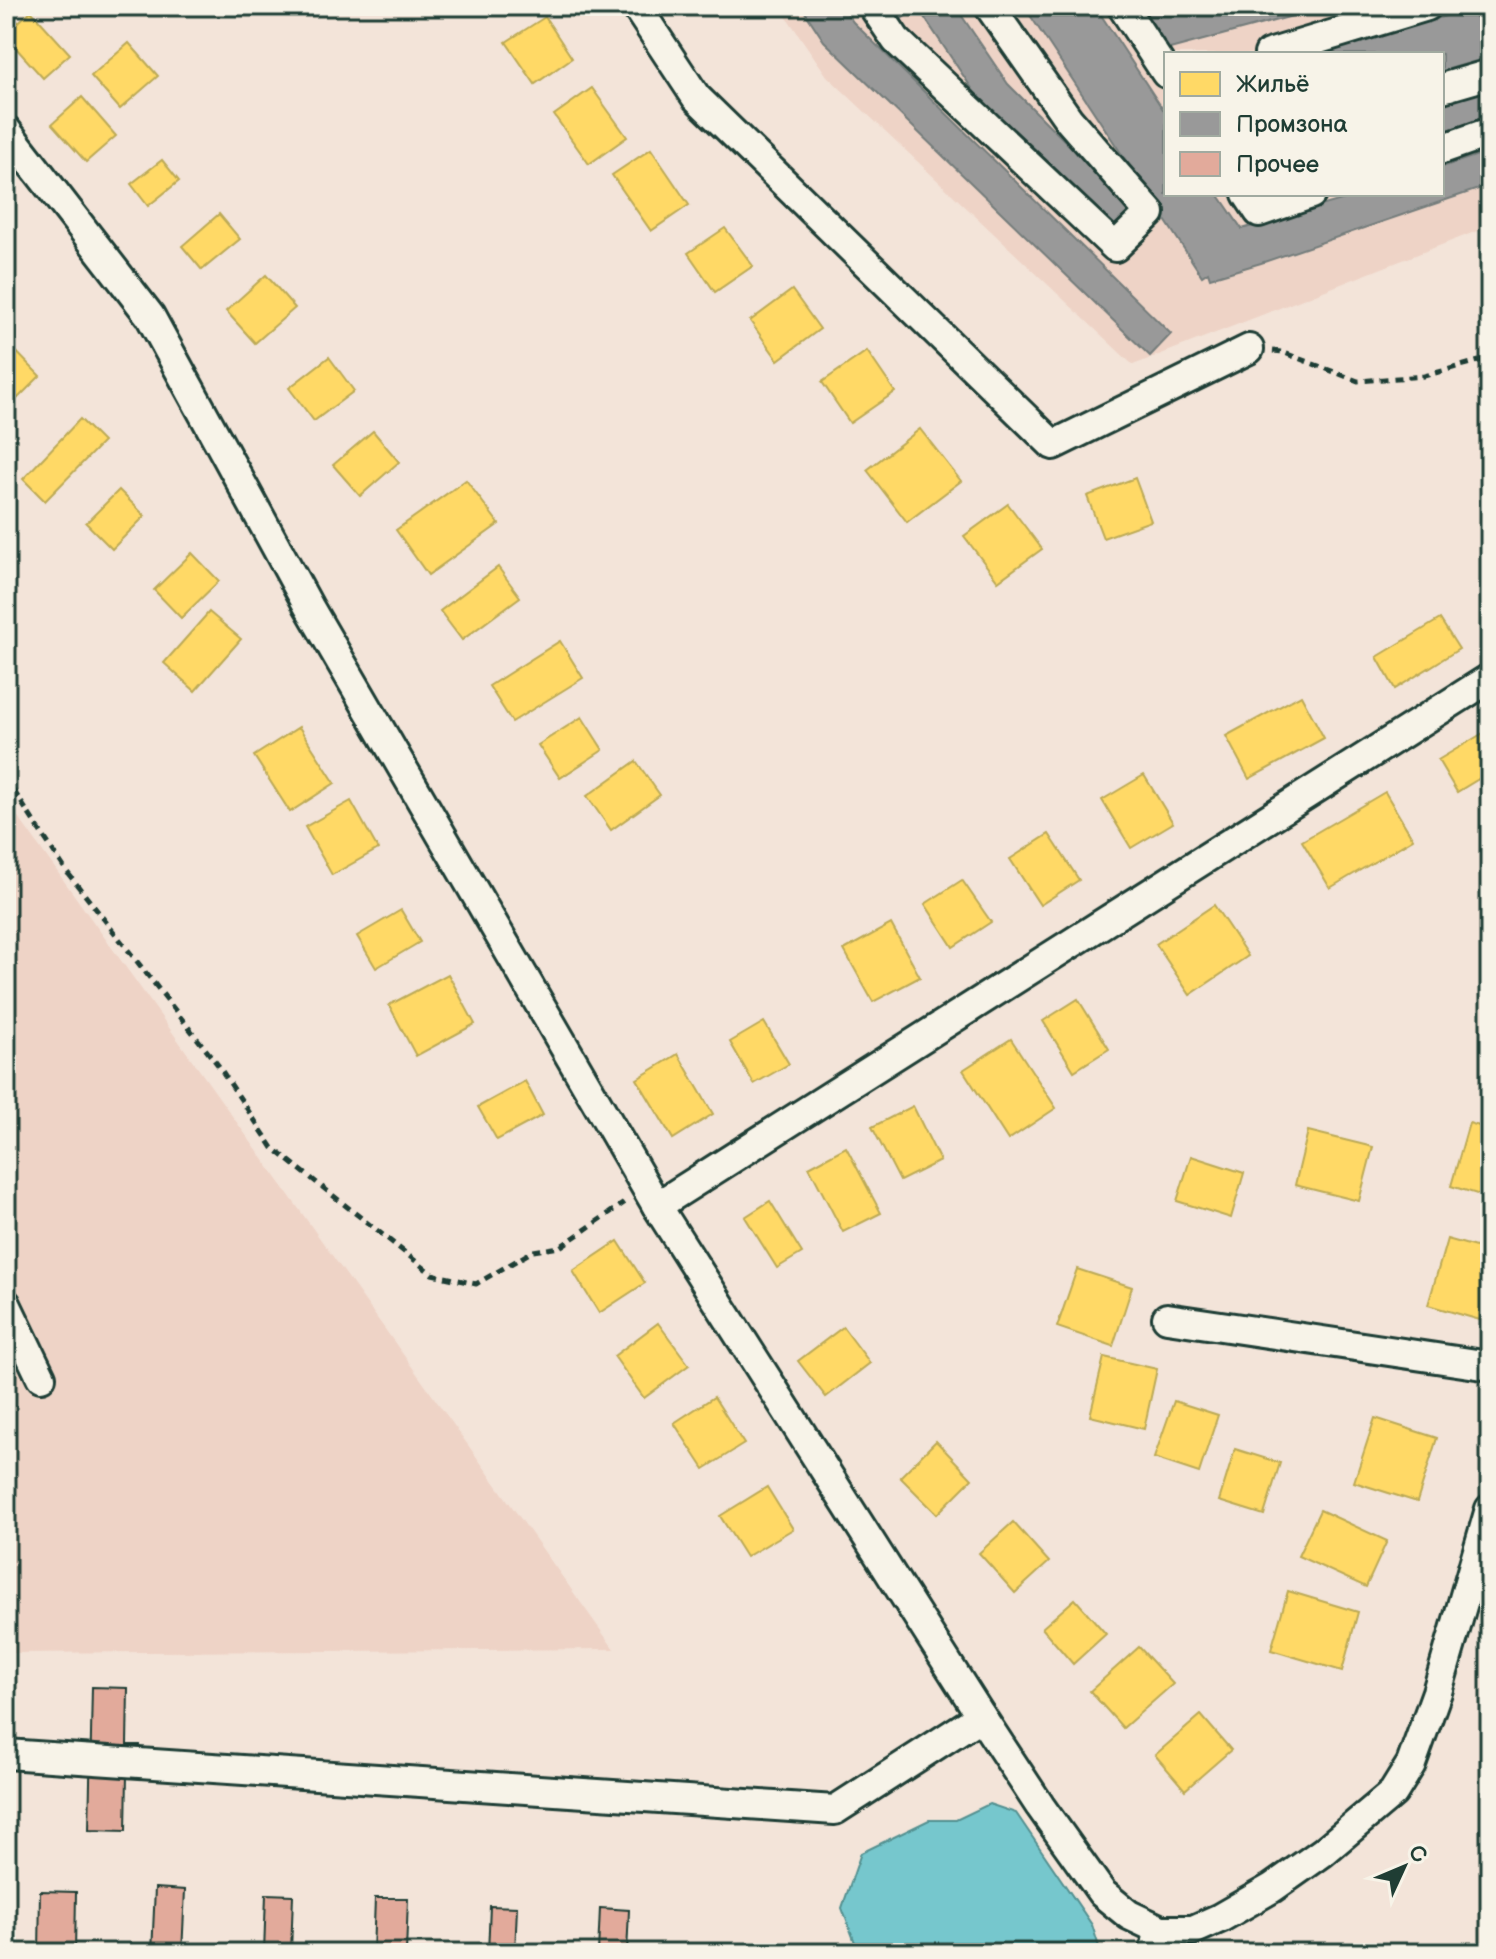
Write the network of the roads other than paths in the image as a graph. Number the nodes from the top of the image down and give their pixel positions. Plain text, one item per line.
1 (636, 6) edge
2 (873, 6) edge
3 (989, 6) edge
4 (1122, 6) edge
5 (1427, 6) edge
6 (1276, 52) edge
7 (1164, 70) edge
8 (1490, 74) edge
9 (1444, 87) edge
10 (6, 130) edge
11 (1490, 132) edge
12 (1444, 148) edge
13 (1248, 196) edge
14 (1305, 196) edge
15 (1249, 349) road end
16 (1490, 678) edge
17 (657, 1206) junction
18 (6, 1304) edge
19 (1167, 1318) dead end
20 (1490, 1366) edge
21 (41, 1377) dead end
22 (1490, 1509) edge
23 (981, 1716) junction
24 (6, 1754) edge
25 (1157, 1941) edge

1 - 15 street
2 - 3 street
4 - 7 street
5 - 6 street
8 - 9 street
10 - 17 street
11 - 12 street
13 - 14 street
16 - 17 street
17 - 23 street
18 - 21 street
19 - 20 street
22 - 25 street
23 - 24 street
23 - 25 street

